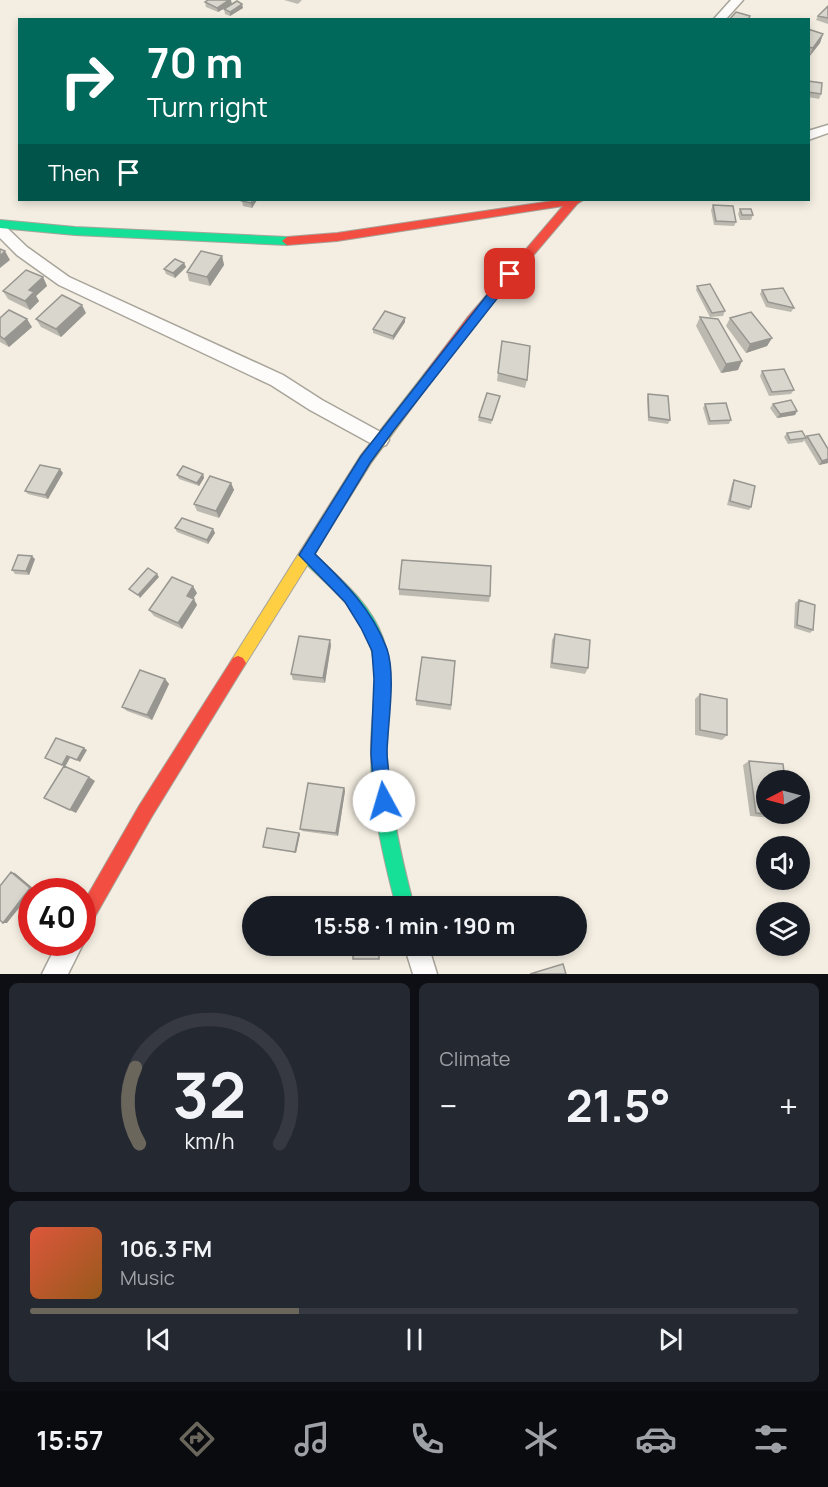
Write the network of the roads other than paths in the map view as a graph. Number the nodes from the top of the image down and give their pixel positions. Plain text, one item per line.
1 (737, 0) edge
2 (720, 18) edge
3 (828, 129) edge
4 (810, 135) edge
5 (569, 201) edge
6 (574, 201) edge
7 (0, 224) edge
8 (0, 229) edge
9 (380, 440) junction
10 (306, 555) junction
11 (403, 896) edge
12 (96, 898) edge
13 (64, 956) edge
14 (419, 956) edge
15 (54, 974) edge
16 (425, 974) edge

1 - 2 street
3 - 4 street
5 - 7 street
6 - 9 street
8 - 9 street
9 - 10 street
10 - 11 street
10 - 12 street
13 - 15 street
14 - 16 street

